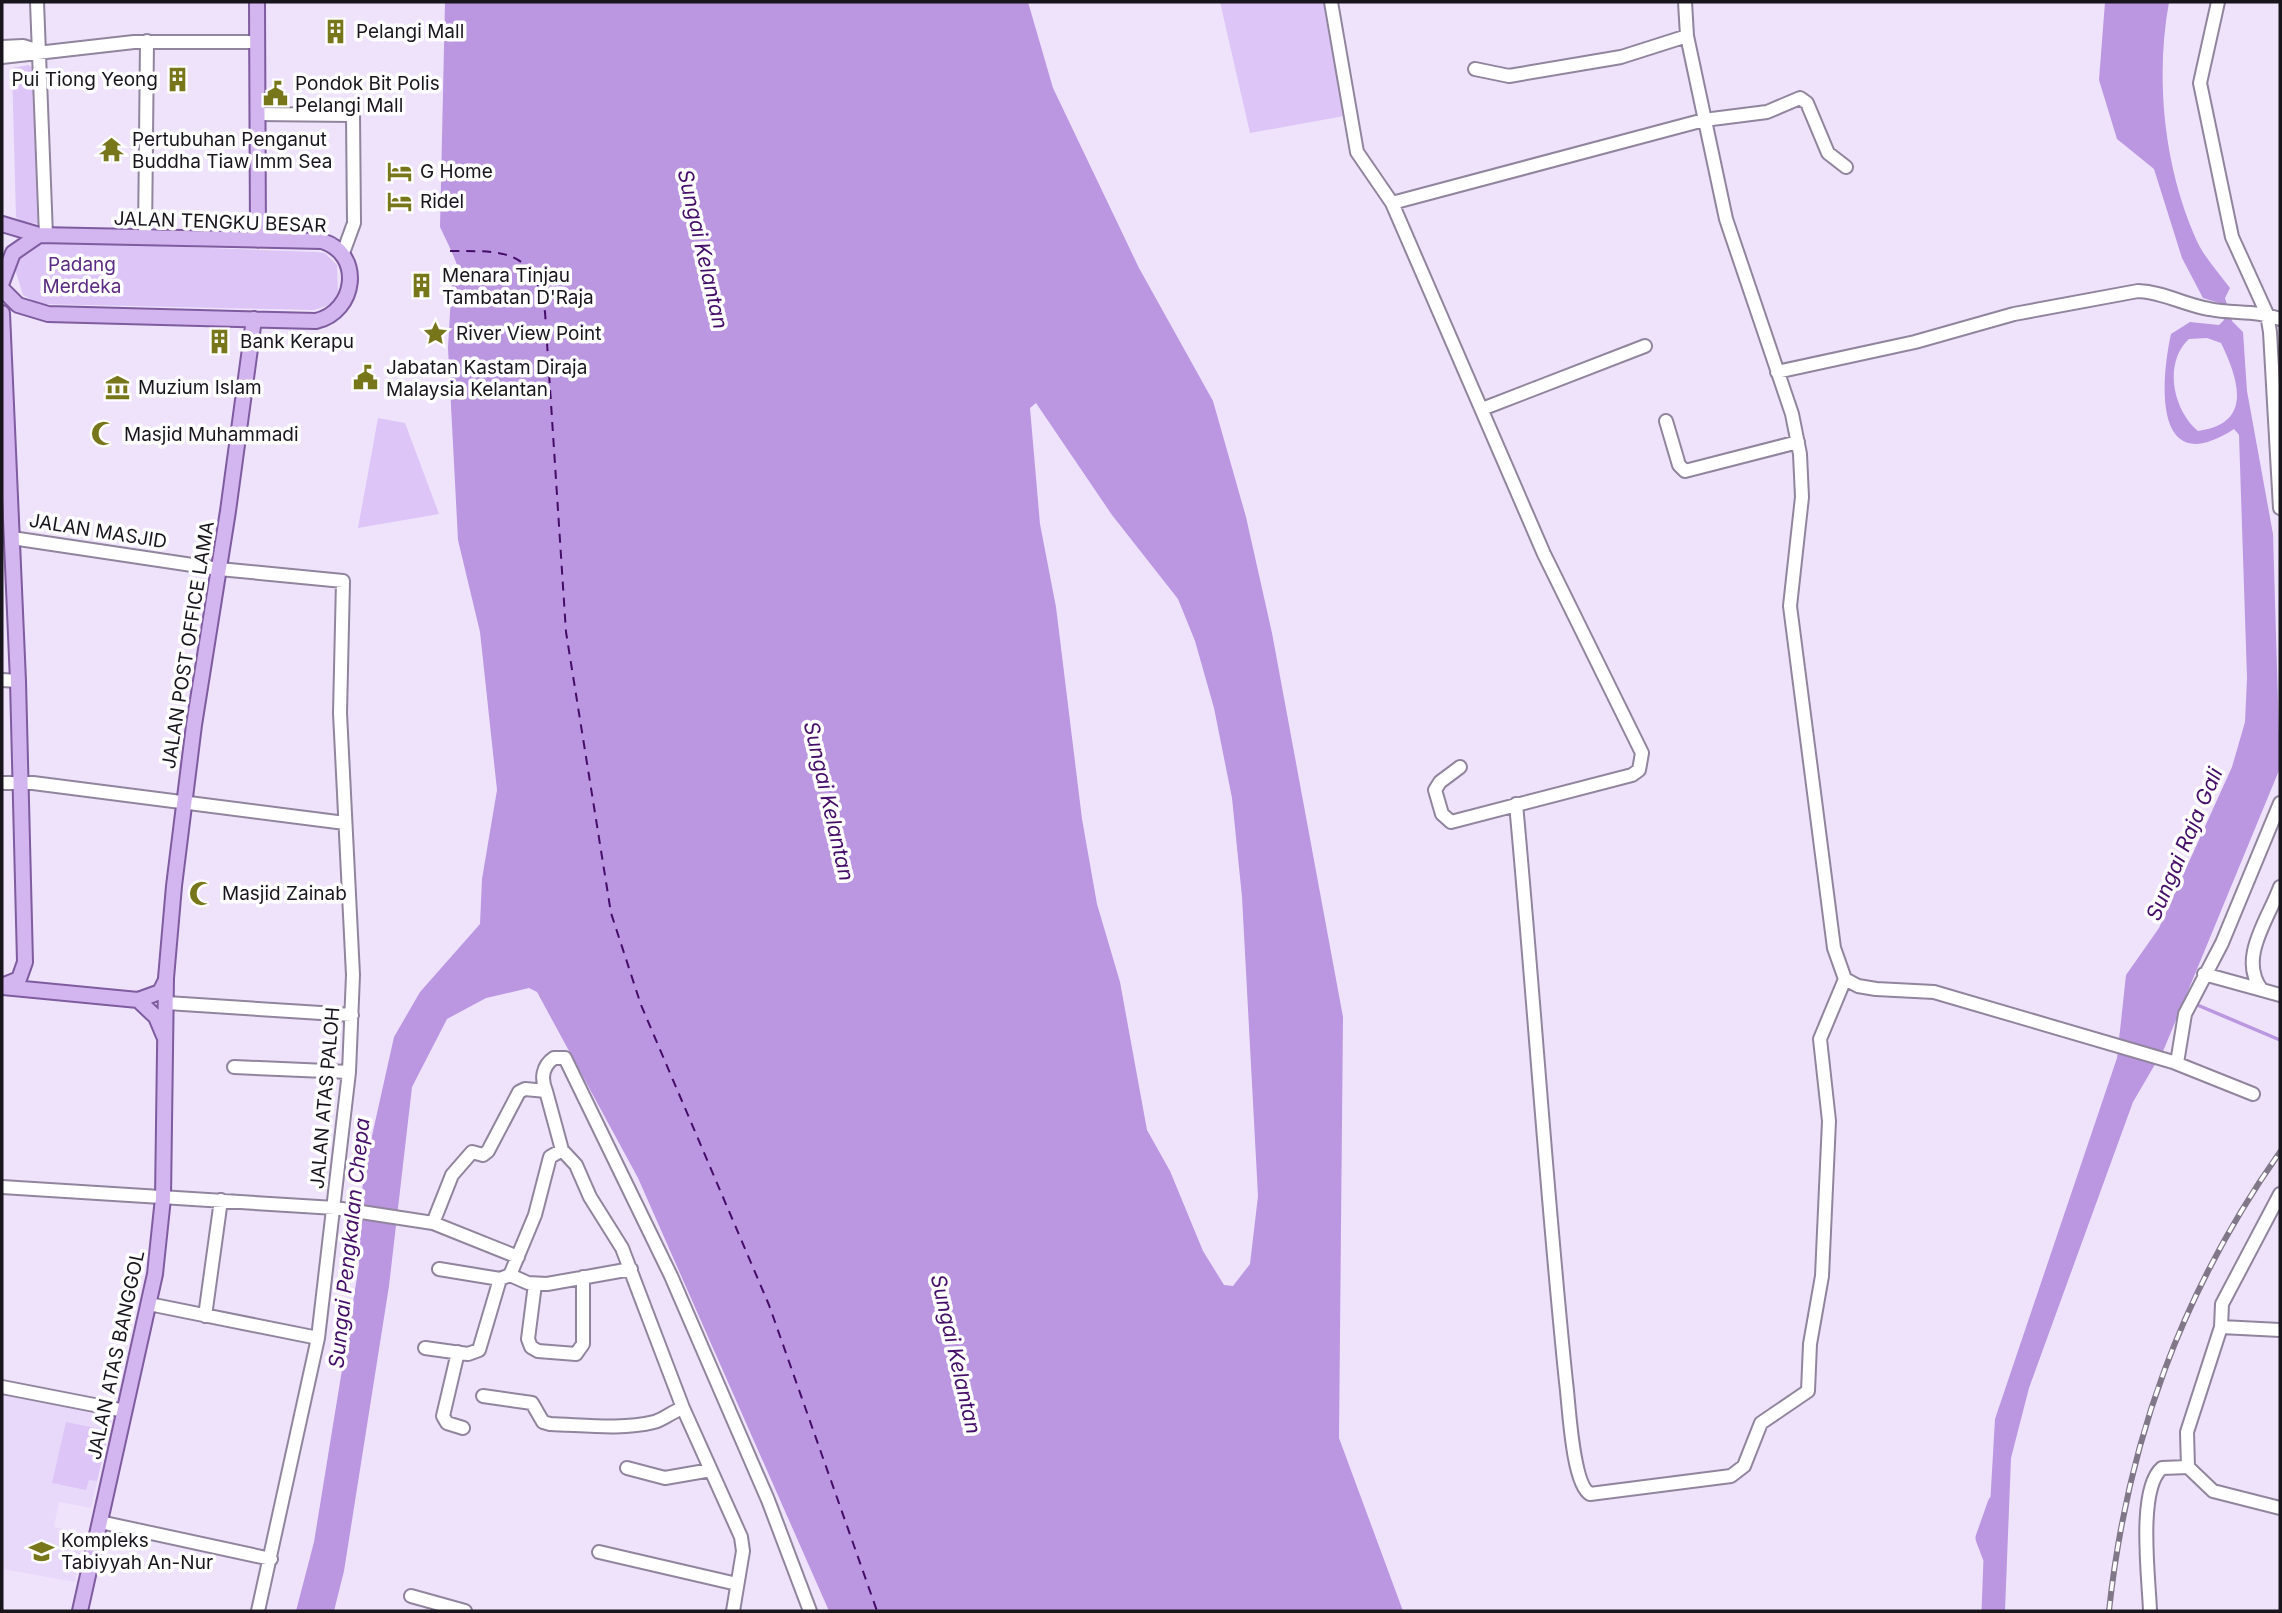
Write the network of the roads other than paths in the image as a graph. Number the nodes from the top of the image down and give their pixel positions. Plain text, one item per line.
1 (37, 2) edge
2 (257, 2) edge
3 (1331, 2) edge
4 (1685, 2) edge
5 (2218, 2) edge
6 (1687, 36) junction
7 (147, 41) junction
8 (257, 42) junction
9 (2, 47) edge
10 (39, 51) junction
11 (2, 57) edge
12 (1475, 69) dead end
13 (257, 114) junction
14 (1704, 120) junction
15 (1846, 167) dead end
16 (1392, 203) junction
17 (2, 224) edge
18 (42, 235) junction
19 (145, 237) junction
20 (258, 240) junction
21 (343, 253) junction
22 (2, 282) edge
23 (2, 289) edge
24 (2, 313) edge
25 (2267, 314) junction
26 (2280, 318) edge
27 (254, 319) junction
28 (1645, 346) dead end
29 (1777, 372) junction
30 (1482, 409) junction
31 (1666, 421) dead end
32 (1798, 442) junction
33 (2280, 508) edge
34 (9, 530) edge
35 (219, 569) junction
36 (343, 581) joint
37 (2, 680) edge
38 (18, 681) junction
39 (1460, 767) dead end
40 (2, 783) edge
41 (20, 783) junction
42 (185, 803) junction
43 (2280, 803) edge
44 (1516, 804) junction
45 (345, 823) junction
46 (2280, 887) edge
47 (25, 962) junction
48 (2204, 974) junction
49 (166, 978) junction
50 (1845, 979) junction
51 (2, 986) edge
52 (2262, 990) junction
53 (55, 994) junction
54 (2280, 995) edge
55 (138, 1000) junction
56 (167, 1003) junction
57 (352, 1015) junction
58 (165, 1041) junction
59 (2175, 1063) junction
60 (234, 1067) dead end
61 (349, 1072) junction
62 (546, 1091) junction
63 (2253, 1094) dead end
64 (562, 1150) junction
65 (2, 1186) edge
66 (2280, 1194) edge
67 (163, 1198) junction
68 (221, 1200) junction
69 (335, 1209) junction
70 (427, 1222) junction
71 (518, 1257) junction
72 (439, 1269) dead end
73 (631, 1269) junction
74 (505, 1277) junction
75 (583, 1278) junction
76 (535, 1284) junction
77 (149, 1304) junction
78 (205, 1316) junction
79 (2221, 1327) junction
80 (2280, 1330) edge
81 (318, 1338) junction
82 (425, 1348) dead end
83 (458, 1352) junction
84 (2, 1387) edge
85 (483, 1396) dead end
86 (683, 1408) junction
87 (125, 1411) junction
88 (463, 1428) dead end
89 (2188, 1467) junction
90 (627, 1468) dead end
91 (711, 1470) junction
92 (2280, 1508) edge
93 (100, 1522) junction
94 (599, 1552) dead end
95 (271, 1559) junction
96 (737, 1584) junction
97 (411, 1596) dead end
98 (80, 1611) edge
99 (258, 1611) edge
100 (465, 1611) edge
101 (733, 1611) edge
102 (810, 1611) edge
103 (2150, 1611) edge

1 - 10 street
2 - 8 main road
3 - 16 street
4 - 6 street
5 - 25 street
6 - 12 street
6 - 14 street
7 - 8 street
7 - 10 street
7 - 19 street
8 - 13 main road
9 - 10 street
10 - 11 street
10 - 18 street
13 - 20 main road
13 - 21 street
14 - 15 street
14 - 16 street
14 - 29 street
16 - 30 street
17 - 18 main road, JALAN TENGKU BESAR
18 - 19 main road, JALAN TENGKU BESAR
18 - 22 main road
19 - 20 main road, JALAN TENGKU BESAR
20 - 21 main road, JALAN TENGKU BESAR
21 - 27 main road, JALAN TENGKU BESAR
23 - 27 main road, JALAN TENGKU BESAR
24 - 34 main road
25 - 26 street
25 - 29 street
25 - 33 street
27 - 35 main road, JALAN POST OFFICE LAMA
28 - 30 street
29 - 32 street
30 - 44 street
31 - 32 street
32 - 50 street
34 - 35 street, JALAN MASJID
34 - 38 main road
35 - 36 street, JALAN MASJID
35 - 42 main road, JALAN POST OFFICE LAMA
36 - 45 street, JALAN ATAS PALOH
37 - 38 street
38 - 41 main road
39 - 44 street
40 - 41 street
41 - 42 street
41 - 47 main road
42 - 45 street
42 - 49 main road, JALAN POST OFFICE LAMA
43 - 48 street
44 - 50 street
45 - 57 street, JALAN ATAS PALOH
46 - 52 street
47 - 51 main road
47 - 53 main road
48 - 52 street
48 - 59 street
49 - 55 main road
49 - 56 main road, JALAN ATAS BANGGOL
50 - 59 street
51 - 53 main road
52 - 54 street
53 - 55 main road
55 - 58 main road
56 - 57 street
56 - 58 main road, JALAN ATAS BANGGOL
57 - 61 street, JALAN ATAS PALOH
58 - 67 main road, JALAN ATAS BANGGOL
59 - 63 street
60 - 61 street
61 - 69 street, JALAN ATAS PALOH
62 - 64 street
62 - 70 street
62 - 102 street
64 - 71 street
64 - 73 street
65 - 67 street
66 - 79 street
67 - 68 street
67 - 77 main road, JALAN ATAS BANGGOL
68 - 69 street
68 - 78 street
69 - 70 street
69 - 81 street, JALAN ATAS PALOH
70 - 71 street
71 - 74 street
72 - 74 street
73 - 75 street
73 - 86 street
74 - 76 street
74 - 83 street
75 - 76 street
75 - 76 street
77 - 78 street
77 - 87 main road, JALAN ATAS BANGGOL
78 - 81 street
79 - 80 street
79 - 89 street
81 - 95 street, JALAN ATAS PALOH
82 - 83 street
83 - 88 street
84 - 87 street
85 - 86 street
86 - 91 street
87 - 93 main road, JALAN ATAS BANGGOL
89 - 92 street
89 - 103 street
90 - 91 street
91 - 96 street
93 - 95 street
93 - 98 main road, JALAN ATAS BANGGOL
94 - 96 street
95 - 99 street, JALAN ATAS PALOH
96 - 101 street
97 - 100 street

